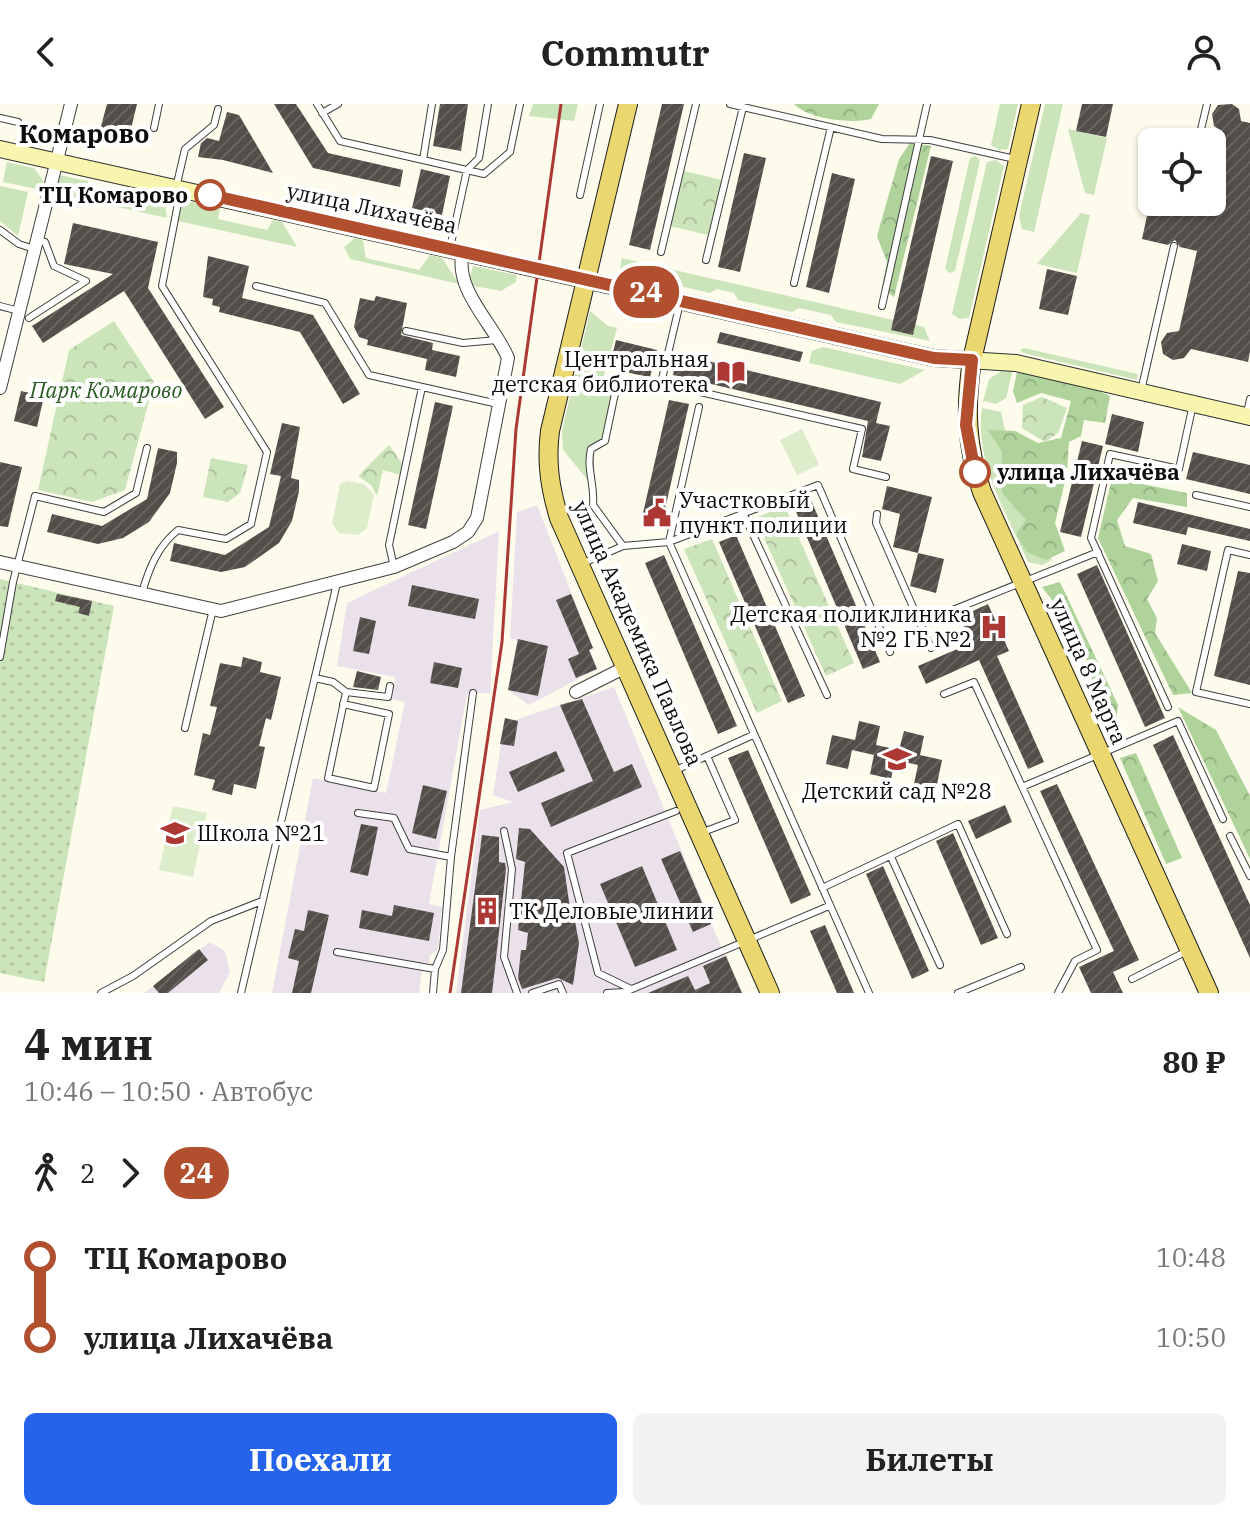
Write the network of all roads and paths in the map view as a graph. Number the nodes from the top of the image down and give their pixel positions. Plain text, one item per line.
1 (71, 104) edge
2 (159, 104) edge
3 (317, 104) edge
4 (338, 104) edge
5 (432, 104) edge
6 (488, 104) edge
7 (520, 104) edge
8 (600, 104) edge
9 (628, 104) edge
10 (696, 104) edge
11 (730, 104) edge
12 (927, 104) edge
13 (1031, 104) edge
14 (1207, 104) edge
15 (743, 107) junction
16 (218, 109) dead end
17 (322, 113) junction
18 (0, 118) edge
19 (18, 122) dead end
20 (831, 127) junction
21 (154, 128) dead end
22 (1201, 128) edge
23 (921, 139) junction
24 (0, 149) edge
25 (423, 160) junction
26 (1018, 160) junction
27 (56, 162) junction
28 (467, 170) junction
29 (178, 188) junction
30 (580, 195) dead end
31 (0, 230) edge
32 (36, 244) junction
33 (1174, 246) dead end
34 (457, 249) junction
35 (661, 252) dead end
36 (706, 260) dead end
37 (588, 278) junction
38 (794, 283) dead end
39 (256, 286) dead end
40 (680, 299) junction
41 (0, 306) edge
42 (882, 306) dead end
43 (24, 315) junction
44 (406, 331) dead end
45 (501, 340) junction
46 (4, 355) edge
47 (972, 360) junction
48 (661, 383) junction
49 (422, 387) junction
50 (0, 388) edge
51 (1140, 392) junction
52 (1250, 399) edge
53 (1193, 404) junction
54 (501, 405) junction
55 (699, 407) dead end
56 (1248, 417) edge
57 (147, 448) dead end
58 (886, 477) dead end
59 (1196, 495) dead end
60 (1250, 507) edge
61 (877, 514) dead end
62 (744, 515) junction
63 (669, 542) junction
64 (623, 546) junction
65 (1098, 552) junction
66 (1250, 555) edge
67 (0, 562) edge
68 (581, 564) junction
69 (18, 565) junction
70 (394, 567) junction
71 (1023, 582) junction
72 (337, 583) junction
73 (142, 593) junction
74 (213, 609) junction
75 (920, 623) junction
76 (931, 648) dead end
77 (890, 652) dead end
78 (0, 657) edge
79 (626, 667) junction
80 (315, 678) junction
81 (390, 686) dead end
82 (346, 692) junction
83 (576, 692) dead end
84 (473, 693) dead end
85 (944, 694) dead end
86 (827, 695) dead end
87 (343, 704) junction
88 (1250, 704) edge
89 (1168, 707) dead end
90 (185, 728) dead end
91 (753, 735) junction
92 (1100, 753) junction
93 (707, 756) junction
94 (673, 772) junction
95 (1022, 787) junction
96 (676, 811) dead end
97 (358, 813) dead end
98 (1223, 819) dead end
99 (504, 831) dead end
100 (699, 833) junction
101 (1230, 836) dead end
102 (451, 857) junction
103 (891, 857) junction
104 (1250, 876) edge
105 (822, 888) junction
106 (262, 901) junction
107 (829, 906) junction
108 (1007, 934) dead end
109 (747, 940) junction
110 (1190, 950) junction
111 (337, 952) dead end
112 (940, 965) dead end
113 (1021, 967) dead end
114 (435, 969) junction
115 (1132, 979) dead end
116 (631, 989) junction
117 (101, 993) edge
118 (241, 993) edge
119 (433, 993) edge
120 (517, 993) edge
121 (532, 993) edge
122 (563, 993) edge
123 (607, 993) edge
124 (770, 993) edge
125 (869, 993) edge
126 (958, 993) edge
127 (1058, 993) edge
128 (1209, 993) edge

1 - 27 street
2 - 21 lane
3 - 17 lane
4 - 17 lane
5 - 25 lane
6 - 28 lane
7 - 28 lane
8 - 30 lane
9 - 37 main road, улица Академика Павлова
10 - 35 lane
11 - 15 lane
12 - 23 lane
13 - 26 main road, улица 8 Марта
14 - 22 lane
15 - 20 lane
15 - 36 lane
16 - 29 lane
17 - 25 lane
18 - 19 lane
20 - 23 lane
20 - 38 lane
23 - 26 lane
23 - 42 lane
24 - 27 main road, улица Лихачёва
25 - 28 lane
26 - 47 main road, улица 8 Марта
27 - 29 main road, улица Лихачёва
27 - 32 street
28 - 34 lane
29 - 34 main road, улица Лихачёва
29 - 73 lane
31 - 32 lane
32 - 43 street
32 - 43 lane
33 - 51 lane
34 - 37 main road, улица Лихачёва
34 - 45 street
37 - 40 main road, улица Лихачёва
37 - 68 main road, улица Академика Павлова
39 - 49 lane
40 - 47 main road, улица Лихачёва
40 - 48 lane
41 - 43 lane
43 - 46 street
44 - 45 lane
45 - 54 street
46 - 50 street
47 - 51 main road, улица Лихачёва
47 - 71 main road, улица 8 Марта
48 - 58 lane
48 - 64 lane
49 - 54 lane
49 - 70 lane
51 - 53 main road, улица Лихачёва
52 - 56 lane
53 - 56 main road, улица Лихачёва
53 - 65 lane
54 - 70 street
55 - 63 lane
57 - 69 lane
59 - 60 lane
61 - 75 lane
62 - 63 lane
62 - 77 lane
62 - 86 lane
63 - 64 lane
63 - 91 lane
64 - 68 lane
65 - 71 lane
65 - 89 lane
66 - 88 lane
67 - 69 street
68 - 79 main road, улица Академика Павлова
69 - 73 street
69 - 78 lane
70 - 72 street
71 - 75 lane
71 - 92 main road, улица 8 Марта
72 - 74 street
72 - 80 lane
73 - 74 street
74 - 90 lane
75 - 76 lane
79 - 83 street
79 - 94 main road, улица Академика Павлова
80 - 82 lane
80 - 106 lane
81 - 82 lane
82 - 87 lane
84 - 102 lane
85 - 95 lane
87 - 87 lane
91 - 93 lane
91 - 105 lane
92 - 95 lane
92 - 98 lane
92 - 110 main road, улица 8 Марта
93 - 94 lane
93 - 100 lane
94 - 100 main road, улица Академика Павлова
95 - 127 lane
96 - 116 lane
97 - 102 lane
99 - 120 lane
100 - 109 main road, улица Академика Павлова
101 - 104 lane
102 - 114 lane
103 - 105 lane
103 - 108 lane
103 - 112 lane
105 - 107 lane
106 - 117 lane
106 - 118 lane
107 - 109 lane
107 - 125 lane
109 - 116 lane
109 - 124 main road, улица Академика Павлова
110 - 115 lane
110 - 128 main road, улица 8 Марта
111 - 114 lane
113 - 126 lane
114 - 119 lane
116 - 123 lane
121 - 122 lane

